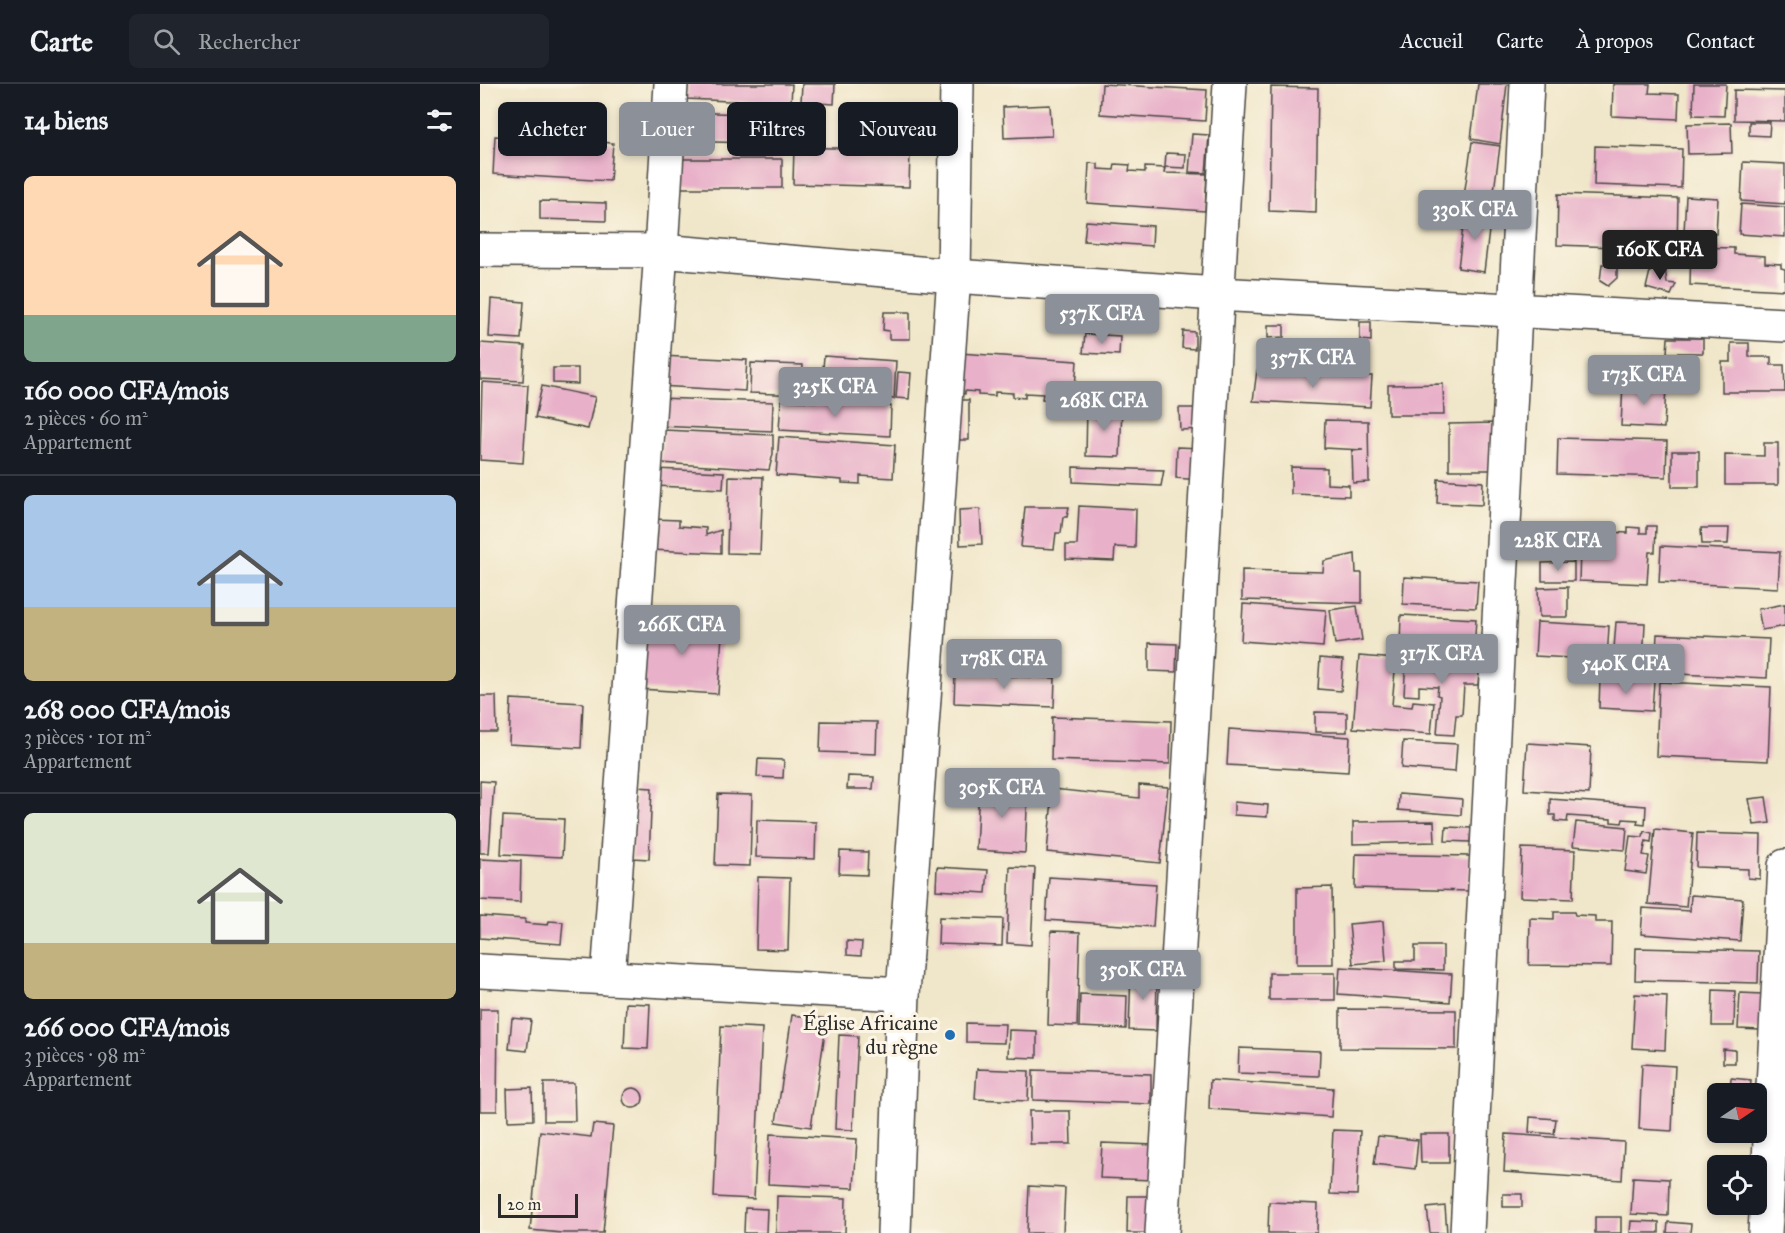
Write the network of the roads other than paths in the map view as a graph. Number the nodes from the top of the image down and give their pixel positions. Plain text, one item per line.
1 (671, 84) edge
2 (957, 84) edge
3 (1230, 84) edge
4 (1527, 84) edge
5 (480, 250) edge
6 (661, 251) junction
7 (954, 276) junction
8 (1217, 294) junction
9 (1515, 310) junction
10 (1785, 325) edge
11 (1785, 866) edge
12 (480, 970) edge
13 (608, 978) junction
14 (903, 994) junction
15 (894, 1233) edge
16 (1162, 1233) edge
17 (1467, 1233) edge
18 (1765, 1233) edge

1 - 6 street
2 - 7 street
3 - 8 street
4 - 9 street
5 - 6 street
6 - 7 street
6 - 13 street
7 - 8 street
7 - 14 street
8 - 9 street
8 - 16 street
9 - 10 street
9 - 17 street
11 - 18 street
12 - 13 street
13 - 14 street
14 - 15 street

